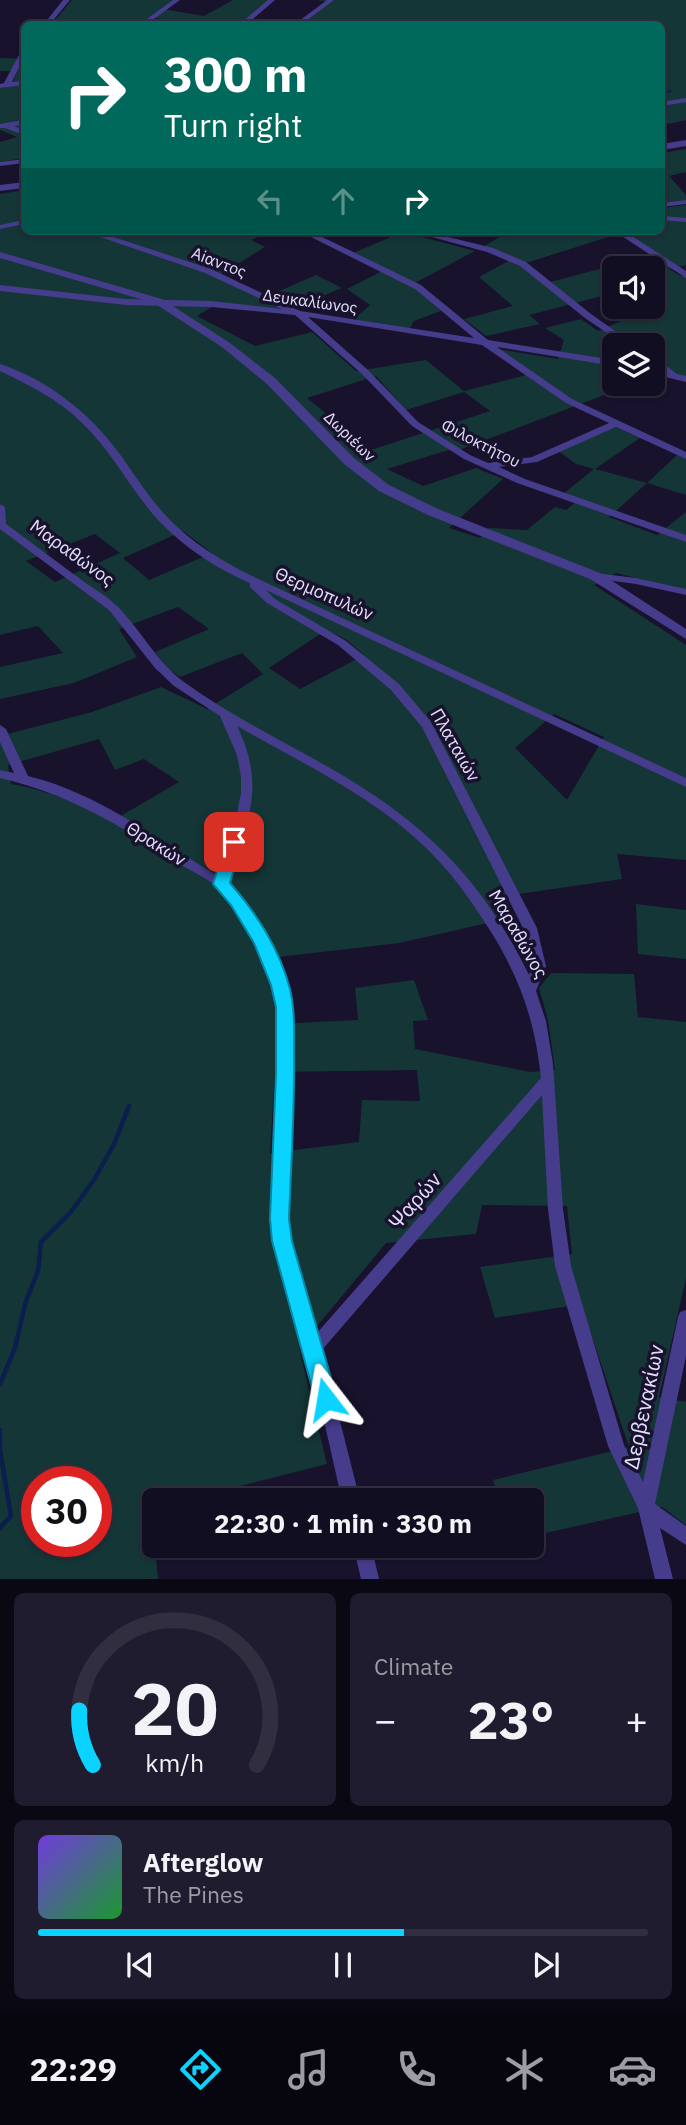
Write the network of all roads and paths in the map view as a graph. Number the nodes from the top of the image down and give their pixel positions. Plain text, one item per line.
1 (67, 0) edge
2 (177, 0) edge
3 (272, 0) edge
4 (331, 0) edge
5 (50, 21) edge
6 (147, 21) edge
7 (247, 21) edge
8 (302, 21) edge
9 (21, 56) edge
10 (21, 83) edge
11 (3, 86) edge
12 (686, 100) edge
13 (665, 104) edge
14 (21, 123) edge
15 (2, 126) edge
16 (21, 132) edge
17 (686, 143) edge
18 (665, 146) edge
19 (21, 161) edge
20 (0, 164) edge
21 (21, 185) edge
22 (0, 188) edge
23 (686, 202) edge
24 (665, 205) edge
25 (665, 218) edge
26 (686, 220) edge
27 (21, 222) edge
28 (0, 226) edge
29 (99, 235) edge
30 (311, 235) edge
31 (430, 235) edge
32 (624, 235) edge
33 (0, 255) edge
34 (686, 275) edge
35 (0, 288) edge
36 (162, 303) junction
37 (298, 313) junction
38 (613, 333) edge
39 (488, 345) junction
40 (602, 361) edge
41 (0, 367) edge
42 (665, 369) edge
43 (665, 373) edge
44 (673, 375) junction
45 (686, 379) edge
46 (615, 424) junction
47 (686, 456) edge
48 (486, 466) junction
49 (0, 507) edge
50 (1, 525) edge
51 (686, 539) edge
52 (595, 576) junction
53 (250, 581) junction
54 (686, 592) edge
55 (686, 635) edge
56 (224, 712) junction
57 (0, 729) edge
58 (0, 774) edge
59 (22, 778) junction
60 (686, 783) edge
61 (221, 884) junction
62 (530, 990) junction
63 (547, 1080) junction
64 (686, 1321) edge
65 (314, 1349) junction
66 (348, 1488) edge
67 (646, 1507) junction
68 (686, 1537) edge
69 (365, 1558) edge
70 (370, 1579) edge
71 (664, 1579) edge

1 - 5 street
2 - 6 street
3 - 7 street
4 - 8 street
9 - 11 street
10 - 11 street
12 - 13 street
14 - 15 street
15 - 16 street
17 - 18 street
19 - 20 street
21 - 22 street
23 - 24 street
25 - 26 street
27 - 28 street
29 - 37 street, Aiαντος
30 - 39 street
31 - 38 street
32 - 34 street
33 - 36 street, Δωριέων
35 - 36 street, Δευκαλίωνος
36 - 37 street, Δευκαλίωνος
36 - 52 street, Δωριέων
37 - 39 street, Δευκαλίωνος
37 - 48 street, Φιλοκτήτου
39 - 40 street, Δευκαλίωνος
39 - 46 street
41 - 53 street, Θερμοπυλών
42 - 44 street
43 - 44 street
44 - 45 street
46 - 47 street
46 - 48 street
48 - 51 street, Φιλοκτήτου
49 - 50 street
50 - 56 street, Μαραθώνος
52 - 54 street
52 - 55 street, Δωριέων
53 - 60 street, Θερμοπυλών
53 - 62 street, Πλαταιών
56 - 61 street
56 - 62 street, Μαραθώνος
57 - 59 street
58 - 59 street, Θρακών
59 - 61 street, Θρακών
61 - 65 street, Θρακών
62 - 63 street, Μαραθώνος
63 - 65 street, Ψαρών
63 - 67 street, Μαραθώνος
64 - 67 street, Δερβενακίων
65 - 66 street, Θρακών
67 - 68 street
67 - 71 street, Μαραθώνος
69 - 70 street

